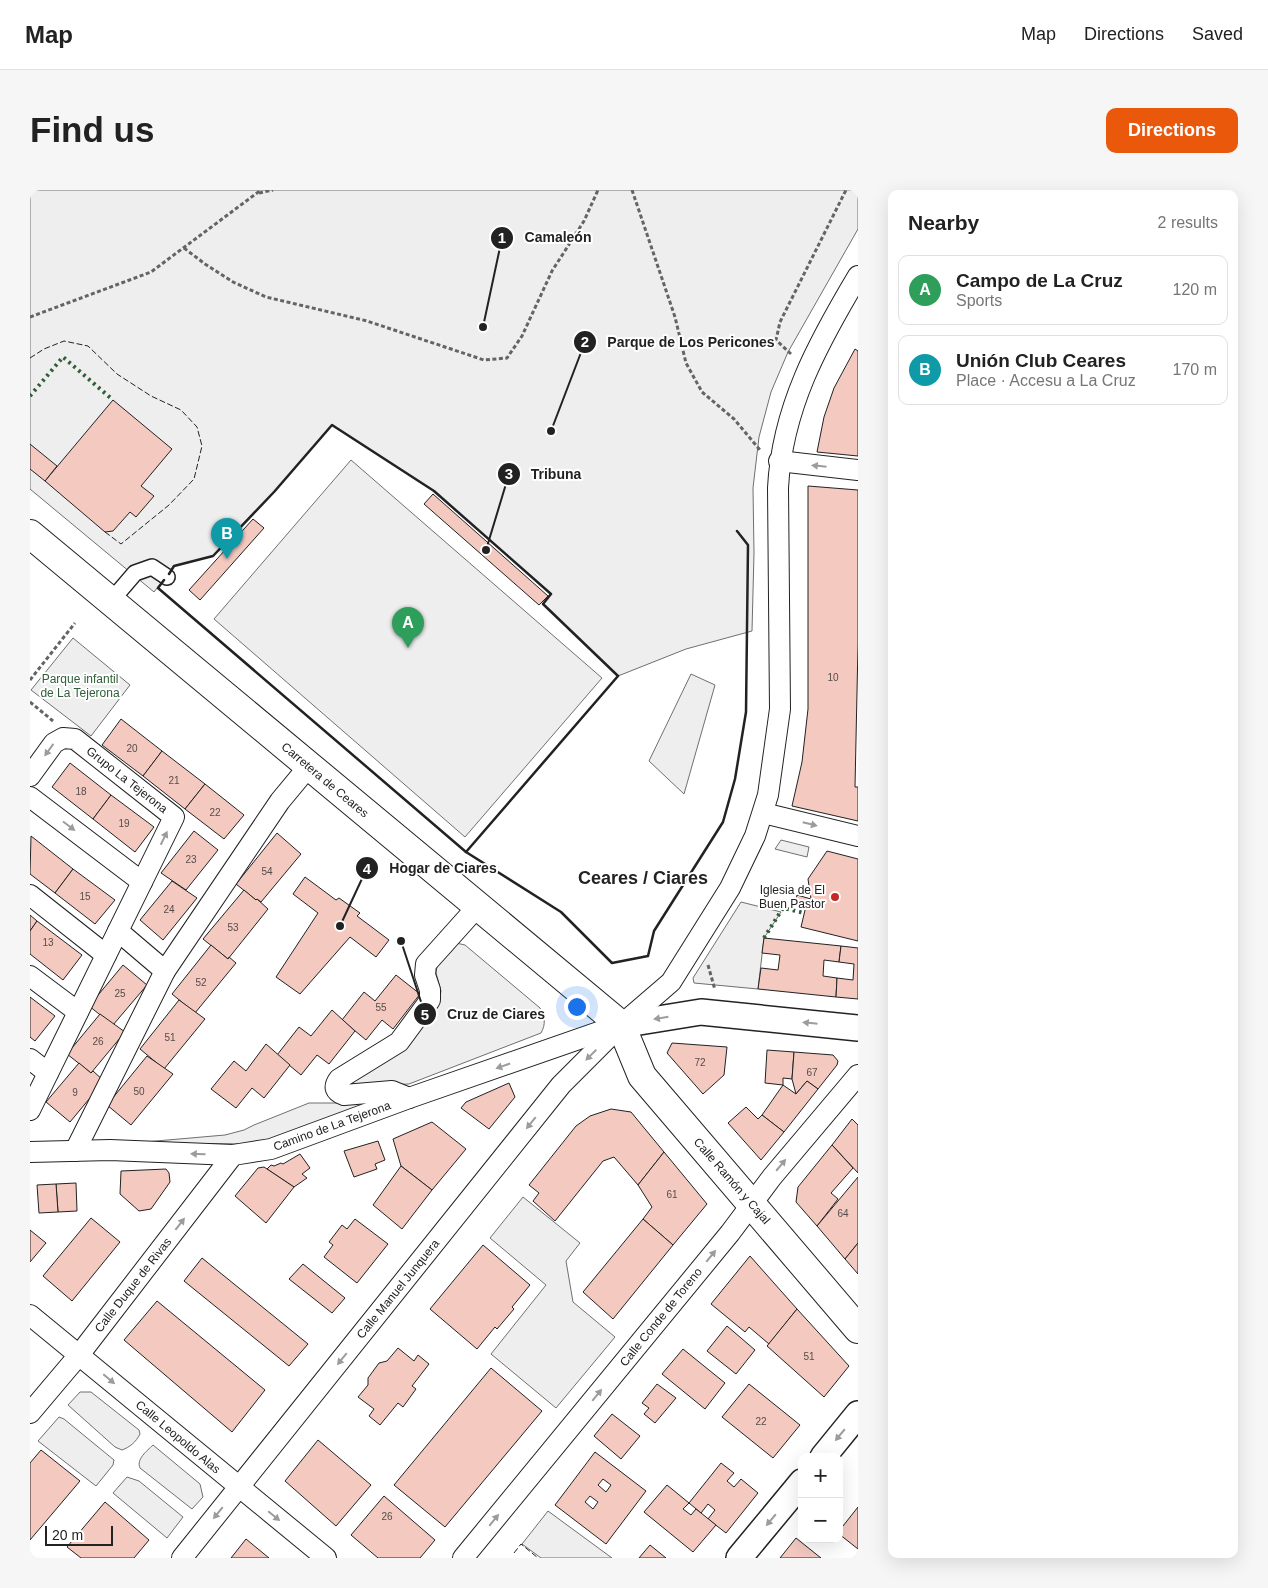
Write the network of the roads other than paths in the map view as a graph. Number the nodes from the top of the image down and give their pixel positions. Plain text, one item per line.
1 (858, 276) edge
2 (779, 461) junction
3 (858, 470) edge
4 (30, 534) edge
5 (167, 576) dead end
6 (111, 601) junction
7 (309, 766) junction
8 (30, 776) edge
9 (30, 797) edge
10 (763, 812) junction
11 (858, 836) edge
12 (142, 882) junction
13 (30, 894) edge
14 (478, 906) junction
15 (118, 931) junction
16 (106, 955) junction
17 (165, 971) junction
18 (30, 976) edge
19 (78, 1012) junction
20 (621, 1025) junction
21 (858, 1028) edge
22 (30, 1059) edge
23 (48, 1073) junction
24 (858, 1075) edge
25 (409, 1098) junction
26 (30, 1110) edge
27 (31, 1148) edge
28 (75, 1151) junction
29 (233, 1155) junction
30 (751, 1203) junction
31 (30, 1315) edge
32 (858, 1329) edge
33 (79, 1355) junction
34 (30, 1413) edge
35 (858, 1414) edge
36 (826, 1453) edge
37 (239, 1487) junction
38 (798, 1487) edge
39 (182, 1558) edge
40 (326, 1558) edge
41 (463, 1558) edge
42 (739, 1558) edge

1 - 2 street, Calle Manuel Junquera
3 -> 2 street
2 - 10 street, Calle Manuel Junquera
4 - 6 main road, Carretera de Ceares
5 - 6 street
6 - 7 main road, Carretera de Ceares
7 - 14 main road, Carretera de Ceares
7 - 17 street
12 -> 8 street, Grupo La Tejerona
9 -> 12 street
10 -> 11 street
10 - 20 street, Calle Manuel Junquera
12 - 15 street, Grupo La Tejerona
13 - 16 street
14 - 20 main road, Carretera de Ceares
14 - 25 street
15 - 16 street, Grupo La Tejerona
15 - 17 street
16 - 19 street, Grupo La Tejerona
17 - 28 street
18 - 19 street
19 - 23 street, Grupo La Tejerona
21 -> 20 street
20 -> 25 street, Camino de La Tejerona
20 - 30 main road, Calle Ramón y Cajal
20 -> 37 street, Calle Manuel Junquera
22 - 23 street
23 - 26 street, Grupo La Tejerona
30 -> 24 street, Calle Conde de Toreno
25 - 29 street, Camino de La Tejerona
27 - 28 street, Camino de La Tejerona
29 -> 28 street, Camino de La Tejerona
33 -> 29 street, Calle Duque de Rivas
30 - 32 main road, Calle Ramón y Cajal
41 -> 30 street, Calle Conde de Toreno
31 - 33 street, Calle Leopoldo Alas
33 - 34 street, Calle Duque de Rivas
33 -> 37 street, Calle Leopoldo Alas
35 -> 36 street
37 -> 39 street, Calle Manuel Junquera
37 -> 40 street, Calle Leopoldo Alas
38 -> 42 street

